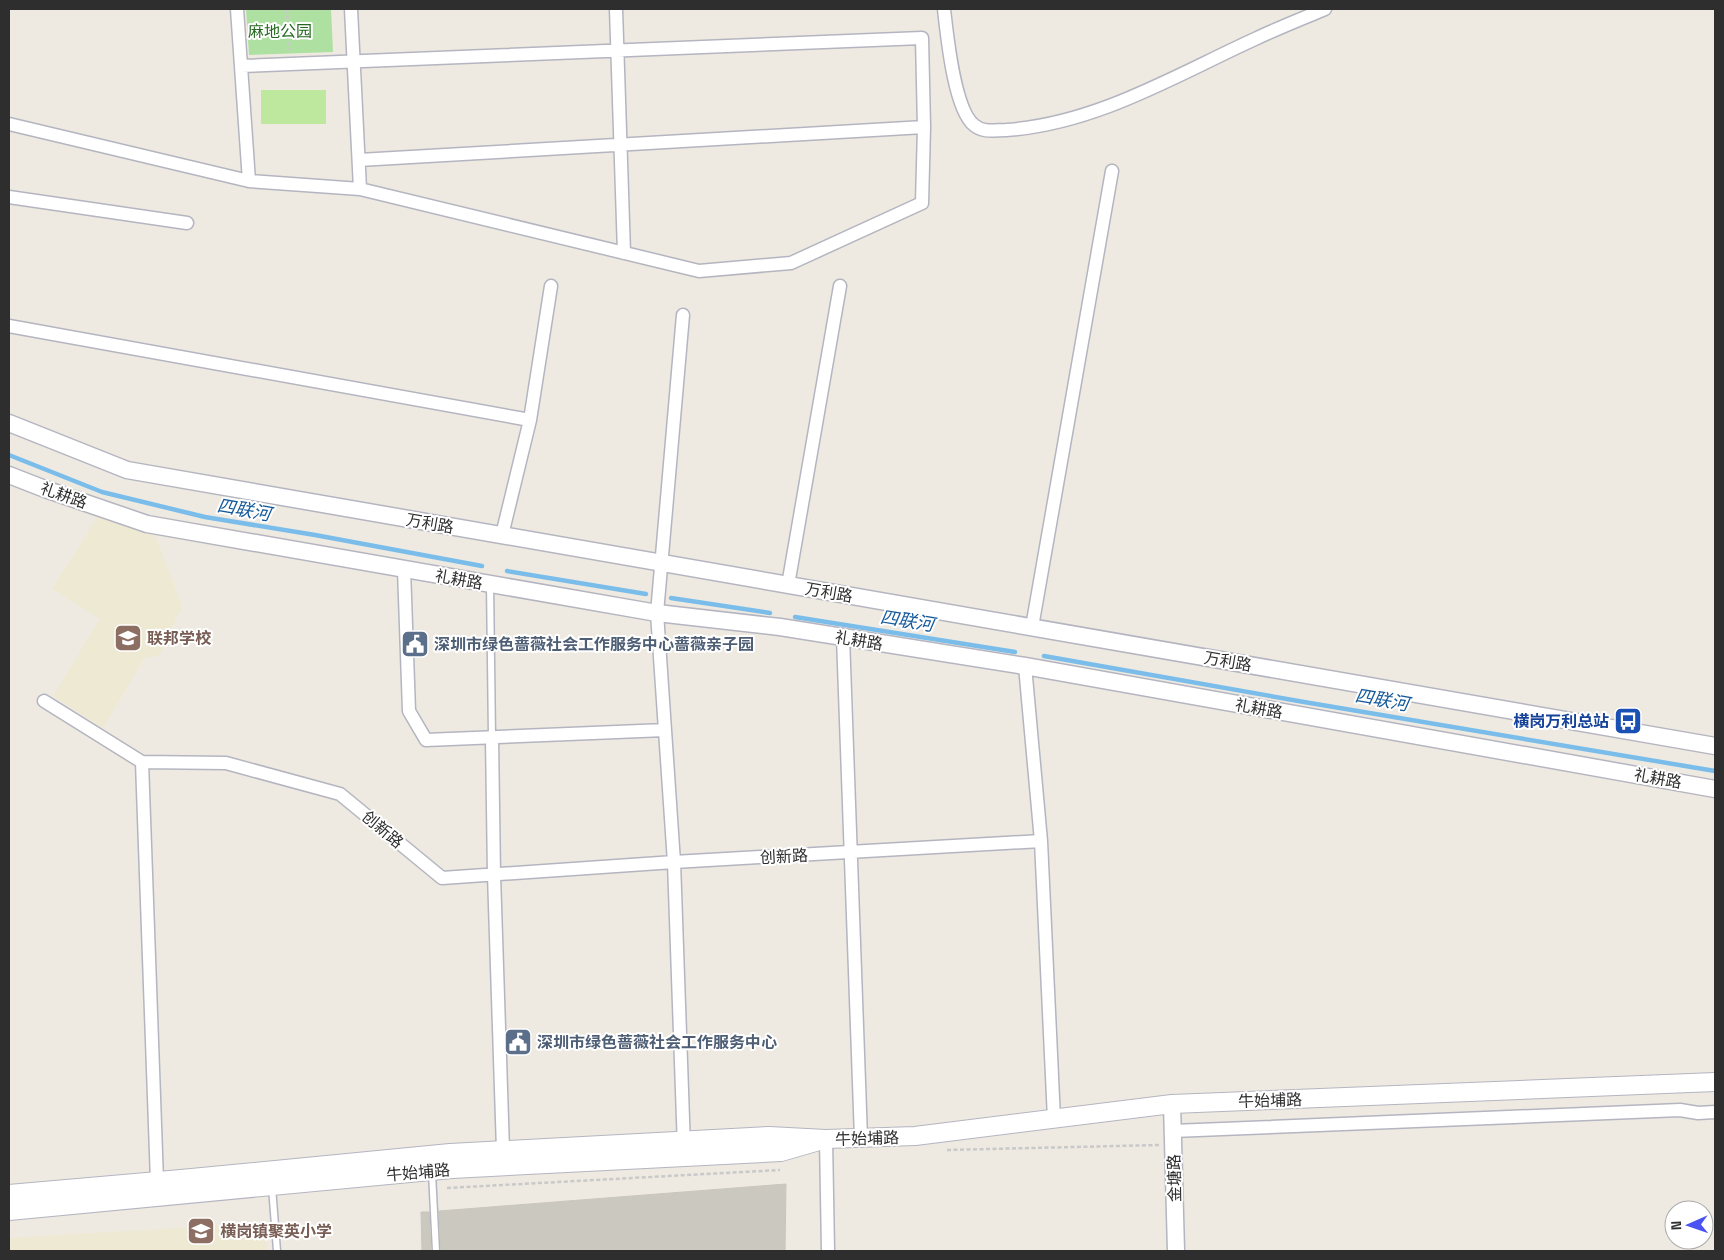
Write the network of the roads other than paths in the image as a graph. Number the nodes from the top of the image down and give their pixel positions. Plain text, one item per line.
1 (237, 9) edge
2 (351, 9) edge
3 (616, 9) edge
4 (944, 9) edge
5 (1325, 9) edge
6 (617, 50) junction
7 (354, 61) junction
8 (241, 66) junction
9 (9, 124) edge
10 (924, 127) junction
11 (620, 144) junction
12 (358, 160) junction
13 (1112, 171) dead end
14 (249, 181) junction
15 (360, 189) junction
16 (9, 196) edge
17 (187, 223) dead end
18 (624, 253) junction
19 (551, 286) dead end
20 (840, 286) dead end
21 (684, 315) dead end
22 (9, 326) edge
23 (530, 420) junction
24 (9, 423) edge
25 (9, 475) edge
26 (502, 535) junction
27 (661, 563) junction
28 (404, 569) junction
29 (490, 584) junction
30 (788, 585) junction
31 (657, 613) junction
32 (1032, 627) junction
33 (843, 637) junction
34 (1025, 666) junction
35 (44, 701) dead end
36 (665, 730) junction
37 (492, 738) junction
38 (1715, 746) edge
39 (142, 762) junction
40 (1715, 789) edge
41 (1041, 841) junction
42 (851, 852) junction
43 (674, 862) junction
44 (494, 875) junction
45 (1715, 1082) edge
46 (1172, 1104) junction
47 (1715, 1112) edge
48 (1054, 1119) junction
49 (1173, 1131) junction
50 (861, 1138) junction
51 (826, 1139) junction
52 (684, 1148) junction
53 (503, 1150) junction
54 (432, 1163) junction
55 (157, 1181) junction
56 (272, 1186) junction
57 (9, 1194) edge
58 (9, 1211) edge
59 (277, 1251) edge
60 (436, 1251) edge
61 (828, 1251) edge
62 (1176, 1251) edge

1 - 8 street
2 - 7 street
3 - 6 street
4 - 5 street
6 - 7 street
6 - 10 street
6 - 11 street
7 - 8 street
7 - 12 street
8 - 14 street
9 - 14 street
10 - 11 street
10 - 18 street
11 - 12 street
11 - 18 street
12 - 15 street
13 - 32 street
14 - 15 street
15 - 18 street
16 - 17 street
19 - 23 street
20 - 30 street
21 - 27 street
22 - 23 street
23 - 26 street
24 - 26 street, 万利路
25 - 28 street, 礼耕路
26 - 27 street, 万利路
27 - 30 street, 万利路
27 - 31 street
28 - 29 street, 礼耕路
28 - 37 street
29 - 31 street, 礼耕路
29 - 37 lane
30 - 32 street, 万利路
31 - 33 street, 礼耕路
31 - 36 street
32 - 38 street, 万利路
33 - 34 street, 礼耕路
33 - 42 street
34 - 40 street, 礼耕路
34 - 41 street
35 - 39 street
36 - 37 street
36 - 43 street
37 - 44 street
39 - 44 street, 创新路
39 - 55 street
41 - 42 street, 创新路
41 - 48 street
42 - 43 street, 创新路
42 - 50 street
43 - 44 street, 创新路
43 - 52 street
44 - 53 street
45 - 46 main road, 牛始埔路
46 - 48 main road, 牛始埔路
46 - 49 street, 金塘路
47 - 49 street
48 - 50 main road, 牛始埔路
49 - 62 street, 金塘路
50 - 51 main road, 牛始埔路
51 - 52 main road, 牛始埔路
51 - 61 street
52 - 53 main road, 牛始埔路
52 - 54 main road, 牛始埔路
53 - 54 main road, 牛始埔路
54 - 55 main road, 牛始埔路
54 - 56 main road, 牛始埔路
54 - 60 lane
55 - 57 main road, 牛始埔路
56 - 58 main road, 牛始埔路
56 - 59 lane

